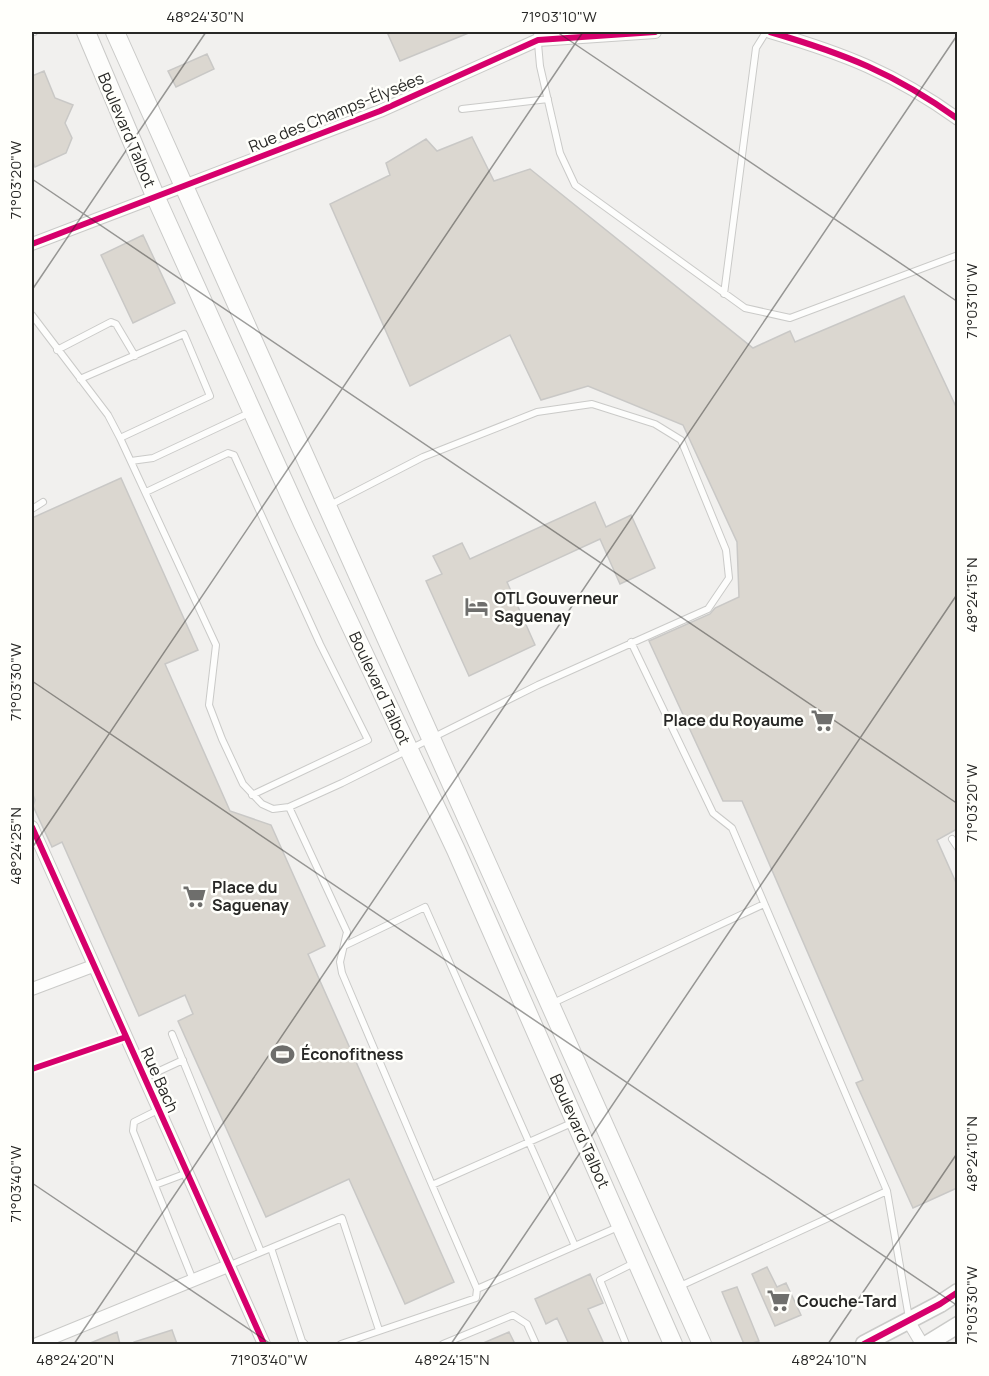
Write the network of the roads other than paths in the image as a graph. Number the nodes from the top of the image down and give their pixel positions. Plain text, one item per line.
1 (86, 32) edge
2 (115, 32) edge
3 (655, 32) edge
4 (768, 32) edge
5 (537, 36) edge
6 (548, 99) junction
7 (462, 110) dead end
8 (957, 119) edge
9 (185, 187) junction
10 (156, 198) junction
11 (32, 244) edge
12 (957, 255) edge
13 (724, 294) junction
14 (32, 315) edge
15 (57, 350) junction
16 (135, 356) junction
17 (80, 379) junction
18 (252, 411) junction
19 (120, 438) junction
20 (131, 461) junction
21 (146, 492) junction
22 (43, 502) dead end
23 (327, 507) junction
24 (32, 509) edge
25 (631, 642) junction
26 (430, 737) junction
27 (410, 751) junction
28 (252, 795) junction
29 (289, 807) junction
30 (32, 827) edge
31 (952, 839) dead end
32 (957, 848) edge
33 (764, 904) junction
34 (344, 946) junction
35 (93, 966) junction
36 (32, 989) edge
37 (550, 1004) junction
38 (172, 1034) dead end
39 (183, 1060) junction
40 (144, 1078) junction
41 (159, 1110) junction
42 (576, 1121) junction
43 (529, 1142) junction
44 (187, 1173) junction
45 (155, 1185) junction
46 (432, 1185) junction
47 (887, 1191) junction
48 (621, 1226) junction
49 (575, 1246) junction
50 (271, 1248) junction
51 (261, 1252) junction
52 (637, 1261) junction
53 (228, 1266) junction
54 (194, 1280) junction
55 (678, 1287) junction
56 (477, 1290) junction
57 (957, 1292) edge
58 (909, 1322) junction
59 (957, 1325) edge
60 (379, 1330) junction
61 (38, 1344) edge
62 (264, 1344) edge
63 (305, 1344) edge
64 (341, 1344) edge
65 (443, 1344) edge
66 (536, 1344) edge
67 (627, 1344) edge
68 (673, 1344) edge
69 (702, 1344) edge
70 (864, 1344) edge
71 (922, 1344) edge
72 (927, 1344) edge

1 - 10 main road, Boulevard Talbot
2 - 9 main road, Boulevard Talbot
3 - 5 street, Rue des Champs-Élysées
4 - 8 street
4 - 13 lane
5 - 6 lane
5 - 9 street, Rue des Champs-Élysées
6 - 7 lane
6 - 13 lane
9 - 10 street, Rue des Champs-Élysées
9 - 23 main road, Boulevard Talbot
10 - 11 street, Rue des Champs-Élysées
10 - 18 main road, Boulevard Talbot
12 - 13 lane
14 - 15 lane
15 - 16 lane
15 - 17 lane
16 - 17 lane
16 - 19 lane
17 - 19 lane
18 - 20 lane
18 - 27 main road, Boulevard Talbot
19 - 20 lane
20 - 21 lane
21 - 28 lane
21 - 28 lane
22 - 24 lane
23 - 25 lane
23 - 26 main road, Boulevard Talbot
25 - 26 lane
25 - 33 lane
26 - 27 lane
26 - 37 main road, Boulevard Talbot
27 - 29 lane
27 - 42 main road, Boulevard Talbot
28 - 29 lane
29 - 34 lane
30 - 35 street, Rue Bach
31 - 32 lane
33 - 37 lane
33 - 47 lane
34 - 43 lane
34 - 46 lane
35 - 36 street
35 - 40 street, Rue Bach
37 - 55 main road, Boulevard Talbot
38 - 39 lane
39 - 40 lane
39 - 51 lane
40 - 41 street, Rue Bach
41 - 44 street, Rue Bach
41 - 45 lane
42 - 43 lane
42 - 48 main road, Boulevard Talbot
43 - 46 lane
43 - 49 lane
44 - 45 lane
44 - 53 street, Rue Bach
45 - 54 lane
46 - 56 lane
47 - 55 lane
47 - 58 lane
48 - 49 lane
48 - 52 main road, Boulevard Talbot
49 - 56 lane
50 - 51 lane
50 - 60 lane
50 - 63 lane
51 - 53 lane
52 - 67 lane
52 - 68 main road, Boulevard Talbot
53 - 54 street
53 - 62 street, Rue Bach
54 - 61 street
55 - 69 main road, Boulevard Talbot
56 - 60 lane
57 - 58 street
58 - 70 street
58 - 71 street
59 - 72 street
60 - 64 lane
65 - 66 lane

